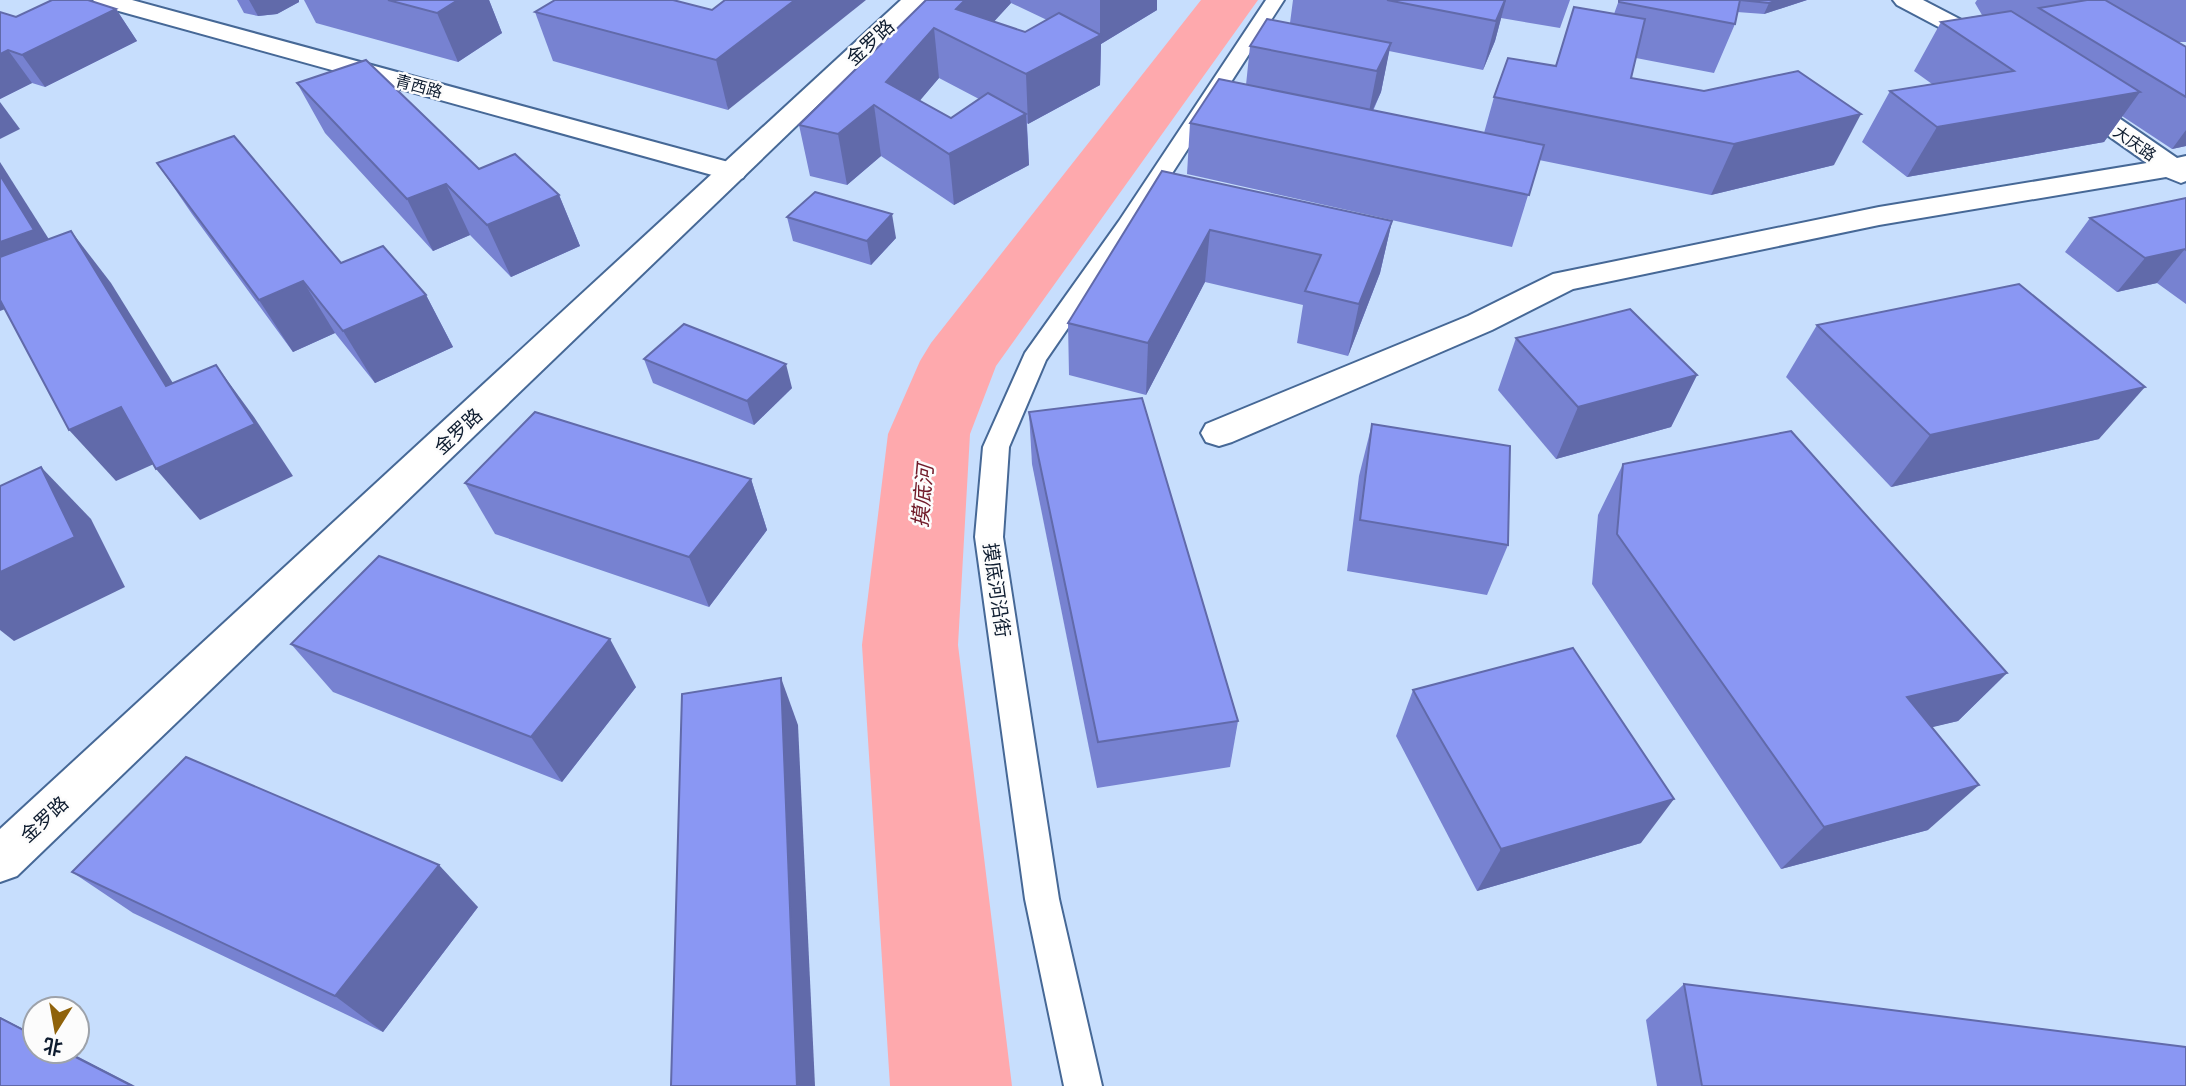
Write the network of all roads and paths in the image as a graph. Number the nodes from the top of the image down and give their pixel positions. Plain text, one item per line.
1 (104, 0) edge
2 (915, 0) edge
3 (1275, 0) edge
4 (1905, 0) edge
5 (2014, 57) edge
6 (2048, 81) edge
7 (2180, 170) edge
8 (733, 172) junction
9 (1219, 433) dead end
10 (0, 860) edge
11 (1083, 1086) edge

1 - 8 street, 青西路
2 - 8 street, 金罗路
3 - 11 lane, 摸底河沿街
4 - 5 street
6 - 7 street, 大庆路
7 - 9 street
8 - 10 street, 金罗路

